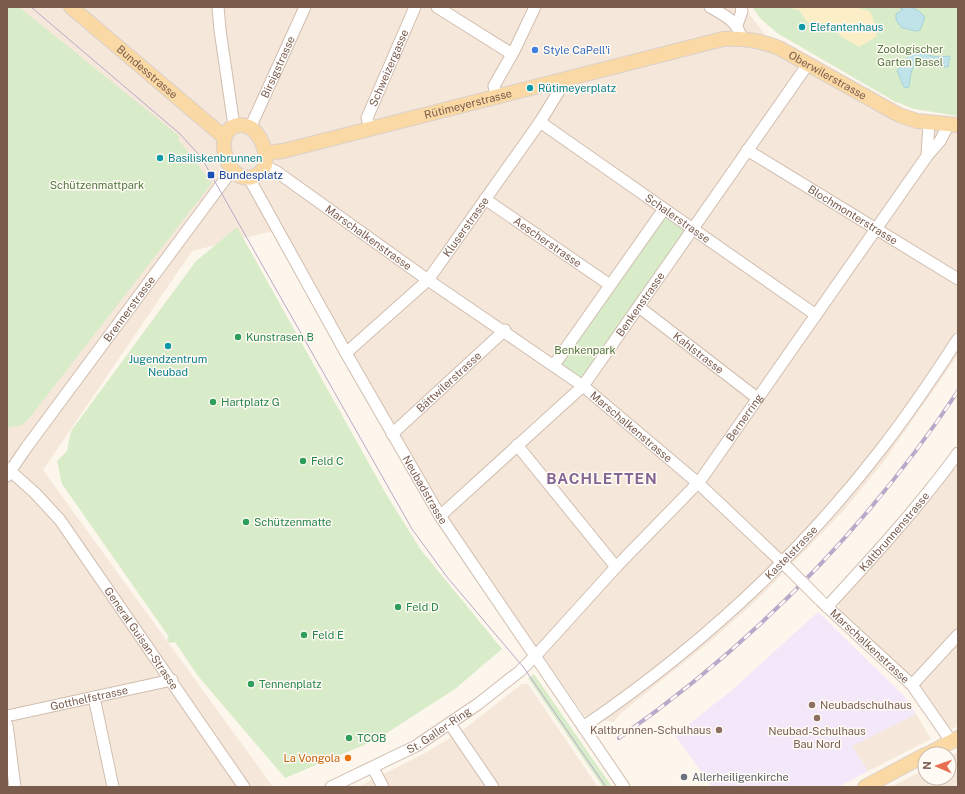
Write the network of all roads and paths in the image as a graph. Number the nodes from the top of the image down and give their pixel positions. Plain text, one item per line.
1 (71, 7) edge
2 (218, 7) edge
3 (305, 7) edge
4 (415, 7) edge
5 (437, 7) edge
6 (534, 7) edge
7 (710, 7) edge
8 (740, 7) edge
9 (739, 32) junction
10 (512, 54) junction
11 (808, 64) junction
12 (556, 81) junction
13 (496, 96) junction
14 (540, 122) junction
15 (929, 123) junction
16 (954, 125) edge
17 (234, 126) junction
18 (250, 128) junction
19 (370, 128) junction
20 (224, 137) junction
21 (747, 150) junction
22 (927, 156) junction
23 (265, 159) junction
24 (232, 170) junction
25 (248, 178) junction
26 (485, 199) junction
27 (664, 209) junction
28 (693, 228) junction
29 (877, 229) junction
30 (958, 279) edge
31 (428, 280) junction
32 (610, 285) junction
33 (640, 307) junction
34 (816, 315) junction
35 (504, 330) junction
36 (958, 339) edge
37 (346, 353) junction
38 (554, 365) junction
39 (583, 386) junction
40 (757, 398) junction
41 (392, 434) junction
42 (517, 445) junction
43 (958, 453) edge
44 (8, 472) edge
45 (698, 483) junction
46 (440, 516) junction
47 (785, 566) junction
48 (616, 567) junction
49 (824, 604) junction
50 (958, 636) edge
51 (536, 657) junction
52 (172, 680) junction
53 (912, 685) junction
54 (94, 697) junction
55 (7, 716) edge
56 (450, 724) junction
57 (7, 725) edge
58 (583, 727) junction
59 (955, 740) edge
60 (943, 746) edge
61 (917, 759) edge
62 (373, 768) junction
63 (15, 787) edge
64 (113, 787) edge
65 (244, 787) edge
66 (331, 787) edge
67 (383, 787) edge
68 (493, 787) edge
69 (624, 787) edge
70 (865, 787) edge

1 - 20 main road, Bundesstrasse
2 - 17 street
3 - 18 street, Birsigstrasse
4 - 19 street, Schweizergasse
5 - 10 street
6 - 10 street
7 - 9 street, Oberwilerstrasse
8 - 9 street
9 - 11 main road, Oberwilerstrasse
9 - 12 main road, Rütimeyerstrasse
10 - 13 street
11 - 15 main road, Oberwilerstrasse
11 - 21 street, Benkenstrasse
12 - 13 main road, Rütimeyerstrasse
12 - 14 street, Kluserstrasse
13 - 19 main road, Rütimeyerstrasse
14 - 26 street, Kluserstrasse
14 - 27 street, Schalerstrasse
15 - 16 main road, Oberwilerstrasse
15 - 22 street
16 - 22 street, Bernerring
17 - 18 main road
17 - 20 main road
18 - 23 main road
19 - 23 main road, Rütimeyerstrasse
20 - 24 main road
21 - 28 street, Benkenstrasse
21 - 29 street, Blochmonterstrasse
22 - 29 street, Bernerring
23 - 25 main road
23 - 31 street, Marschalkenstrasse
24 - 25 main road
24 - 44 street, Brennerstrasse
25 - 37 street, Neubadstrasse
26 - 31 street, Kluserstrasse
26 - 32 street, Aescherstrasse
27 - 28 street, Schalerstrasse
27 - 32 street
28 - 33 street, Benkenstrasse
28 - 34 street, Schalerstrasse
29 - 30 street, Blochmonterstrasse
29 - 34 street, Bernerring
31 - 35 street, Marschalkenstrasse
31 - 37 street, Kluserstrasse
32 - 38 street
33 - 39 street, Benkenstrasse
33 - 40 street, Kahlstrasse
34 - 40 street, Bernerring
35 - 38 street, Marschalkenstrasse
35 - 41 street, Bättwilerstrasse
36 - 47 street, Kastelstrasse
37 - 41 street, Neubadstrasse
38 - 39 street, Marschalkenstrasse
39 - 42 street, Benkenstrasse
39 - 45 street, Marschalkenstrasse
40 - 45 street, Bernerring
41 - 46 street, Neubadstrasse
42 - 46 street, Benkenstrasse
42 - 48 street
43 - 49 street, Kaltbrunnenstrasse
44 - 52 street, General Guisan-Strasse
45 - 47 street, Marschalkenstrasse
45 - 48 street, Bernerring
46 - 51 street, Neubadstrasse
47 - 49 street, Marschalkenstrasse, bridge
47 - 58 street, Kastelstrasse
48 - 51 street, Bernerring
49 - 53 street, Marschalkenstrasse
50 - 53 street
51 - 56 street, St. Galler-Ring
51 - 58 street, Neubadstrasse
52 - 54 street, Gotthelfstrasse
52 - 65 street, General Guisan-Strasse
53 - 59 street, Marschalkenstrasse
54 - 55 street, Gotthelfstrasse
54 - 64 street
56 - 62 street, St. Galler-Ring
56 - 68 street
57 - 63 street
58 - 69 street, Neubadstrasse
59 - 60 main road
61 - 70 main road
62 - 66 street, St. Galler-Ring
62 - 67 street

